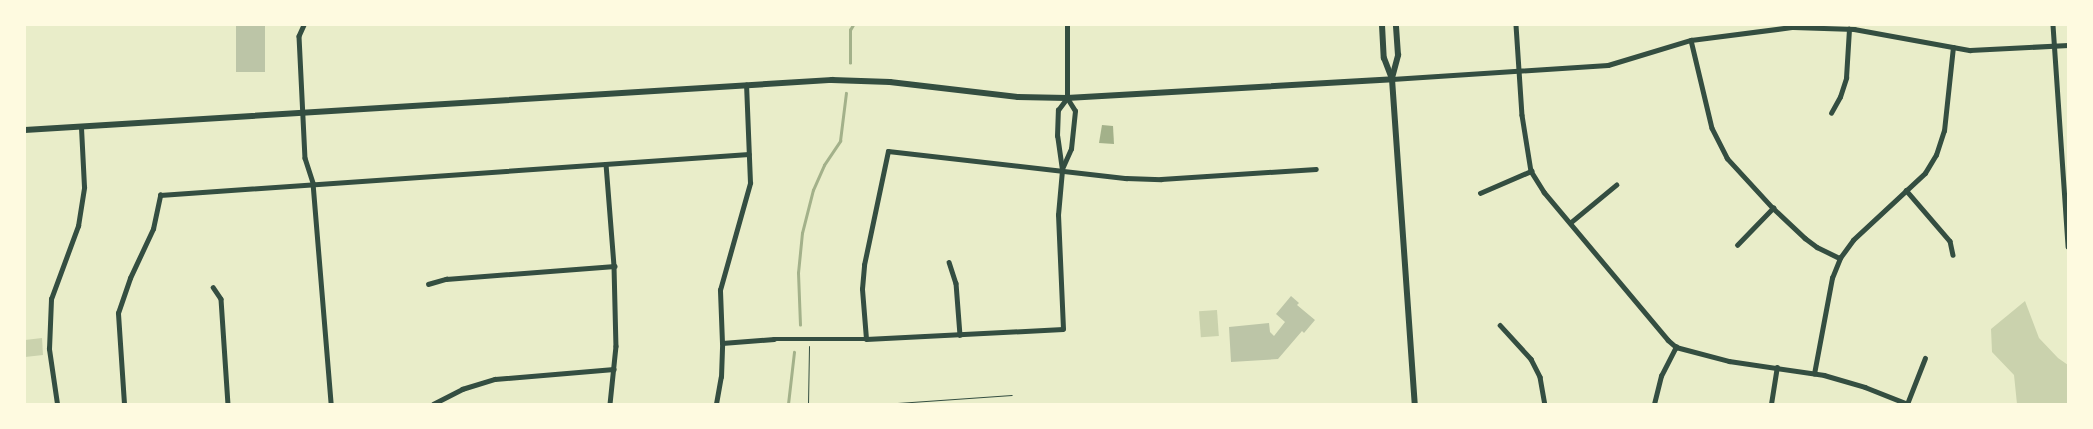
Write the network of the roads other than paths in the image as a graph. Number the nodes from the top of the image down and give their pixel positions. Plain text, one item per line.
1 (304, 25) edge
2 (1067, 25) edge
3 (1382, 25) edge
4 (1396, 25) edge
5 (1516, 25) edge
6 (2053, 25) edge
7 (1778, 27) edge
8 (1849, 29) junction
9 (1692, 40) junction
10 (2068, 44) edge
11 (2054, 45) junction
12 (1953, 47) junction
13 (1518, 71) junction
14 (1392, 79) junction
15 (746, 85) junction
16 (1067, 98) junction
17 (302, 112) junction
18 (1831, 112) dead end
19 (81, 127) junction
20 (25, 130) edge
21 (750, 154) junction
22 (606, 164) junction
23 (1062, 170) junction
24 (1316, 170) dead end
25 (1531, 171) junction
26 (313, 183) junction
27 (1616, 185) dead end
28 (1906, 190) junction
29 (1480, 193) dead end
30 (1773, 208) junction
31 (1570, 222) junction
32 (1737, 245) dead end
33 (2068, 246) edge
34 (1953, 255) dead end
35 (1840, 258) junction
36 (949, 262) dead end
37 (614, 266) junction
38 (428, 284) dead end
39 (213, 288) dead end
40 (1500, 325) dead end
41 (960, 335) junction
42 (866, 340) junction
43 (722, 343) junction
44 (1676, 347) junction
45 (1924, 358) dead end
46 (1777, 368) junction
47 (614, 369) junction
48 (1814, 374) junction
49 (57, 403) edge
50 (51, 404) edge
51 (124, 404) edge
52 (228, 404) edge
53 (331, 404) edge
54 (433, 404) edge
55 (610, 404) edge
56 (716, 404) edge
57 (1415, 404) edge
58 (1545, 404) edge
59 (1654, 404) edge
60 (1771, 404) edge
61 (1907, 404) edge

1 - 17 street
2 - 16 street
3 - 14 main road
4 - 14 main road
5 - 13 street
6 - 11 street
7 - 8 street
7 - 9 street
8 - 12 street
8 - 18 street
9 - 13 street
9 - 30 street
10 - 11 street
11 - 12 street
11 - 33 street
12 - 28 street
13 - 14 street
13 - 25 street
14 - 16 street
14 - 57 main road
15 - 16 street
15 - 17 street
15 - 21 street
16 - 23 street
16 - 23 street
17 - 19 street
17 - 26 street
19 - 20 street
19 - 49 street
21 - 22 street
21 - 43 street
22 - 26 street
22 - 37 street
23 - 24 street
23 - 41 street
23 - 42 street
25 - 29 street
25 - 31 street
26 - 51 street
26 - 53 street
27 - 31 street
28 - 34 street
28 - 35 street
30 - 32 street
30 - 35 street
31 - 44 street
35 - 48 street
36 - 41 street
37 - 38 street
37 - 47 street
39 - 52 street
40 - 58 street
41 - 42 street
42 - 43 street
43 - 56 street
44 - 46 street
44 - 59 street
45 - 61 street
46 - 48 street
46 - 60 street
47 - 54 street
47 - 55 street
48 - 61 street
49 - 50 street

